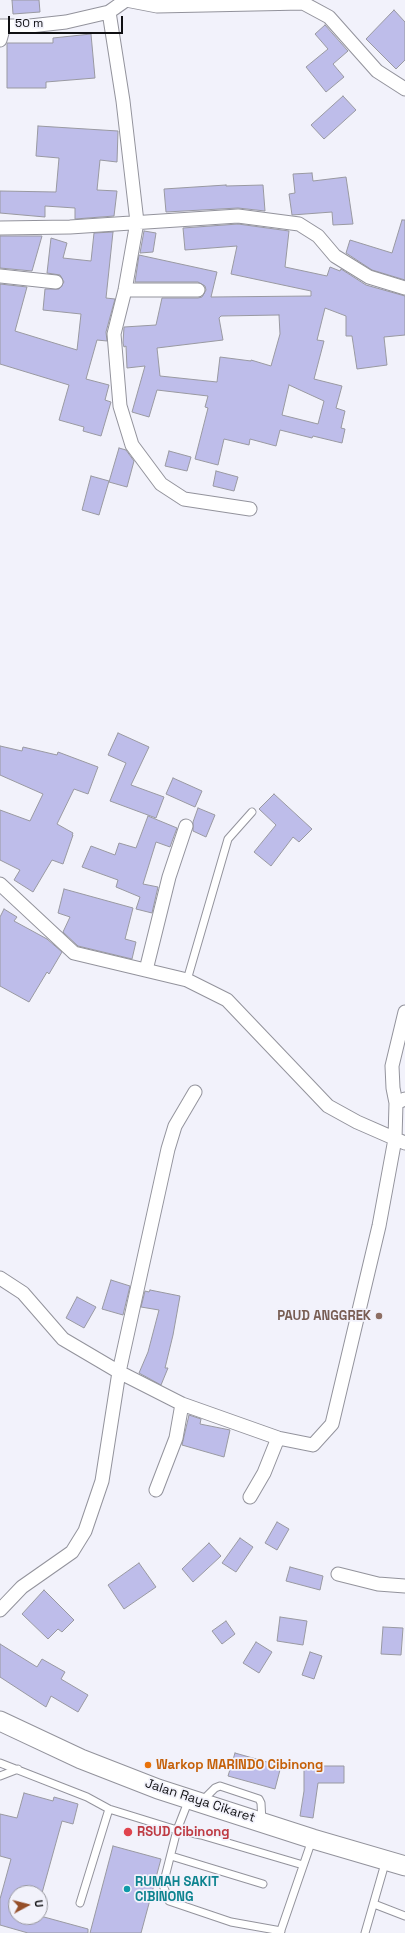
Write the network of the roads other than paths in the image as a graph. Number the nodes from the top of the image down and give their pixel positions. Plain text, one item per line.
1 (126, 0) edge
2 (109, 12) junction
3 (2, 26) edge
4 (0, 40) edge
5 (405, 89) edge
6 (136, 222) junction
7 (0, 228) edge
8 (0, 276) edge
9 (56, 282) dead end
10 (405, 288) edge
11 (125, 290) junction
12 (198, 290) dead end
13 (250, 509) dead end
14 (252, 812) dead end
15 (186, 826) dead end
16 (0, 884) edge
17 (146, 970) junction
18 (187, 980) junction
19 (405, 1012) edge
20 (195, 1092) dead end
21 (400, 1101) edge
22 (400, 1141) edge
23 (0, 1278) edge
24 (119, 1372) junction
25 (182, 1404) junction
26 (278, 1438) junction
27 (156, 1490) dead end
28 (250, 1497) dead end
29 (338, 1574) dead end
30 (405, 1586) edge
31 (0, 1610) edge
32 (0, 1721) edge
33 (0, 1762) edge
34 (18, 1769) junction
35 (0, 1776) edge
36 (193, 1805) junction
37 (109, 1809) junction
38 (177, 1830) junction
39 (312, 1839) junction
40 (171, 1856) junction
41 (386, 1860) junction
42 (303, 1865) junction
43 (405, 1866) edge
44 (263, 1884) dead end
45 (80, 1903) dead end
46 (374, 1904) junction
47 (405, 1916) edge
48 (281, 1932) edge
49 (365, 1933) edge

1 - 2 street
1 - 5 street
2 - 3 street
2 - 6 street
3 - 4 street
6 - 7 street
6 - 10 street
6 - 11 street
8 - 9 street
11 - 12 street
11 - 13 street
14 - 18 lane
15 - 17 street
16 - 17 street
17 - 18 street
18 - 22 street
19 - 21 street
20 - 24 street
21 - 22 street
22 - 26 street
23 - 24 street
24 - 25 street
24 - 31 street
25 - 26 street
25 - 27 street
26 - 28 street
29 - 30 street
32 - 36 main road, Jalan Raya Cikaret
33 - 34 lane
34 - 35 lane
34 - 37 lane
36 - 38 lane
36 - 39 main road, Jalan Raya Cikaret
37 - 38 lane
37 - 45 lane
38 - 40 lane
38 - 42 lane
39 - 41 main road, Jalan Raya Cikaret
39 - 42 lane
40 - 44 lane
40 - 48 lane
41 - 43 main road, Jalan Raya Cikaret
41 - 46 lane
42 - 48 lane
46 - 47 lane
46 - 49 lane

